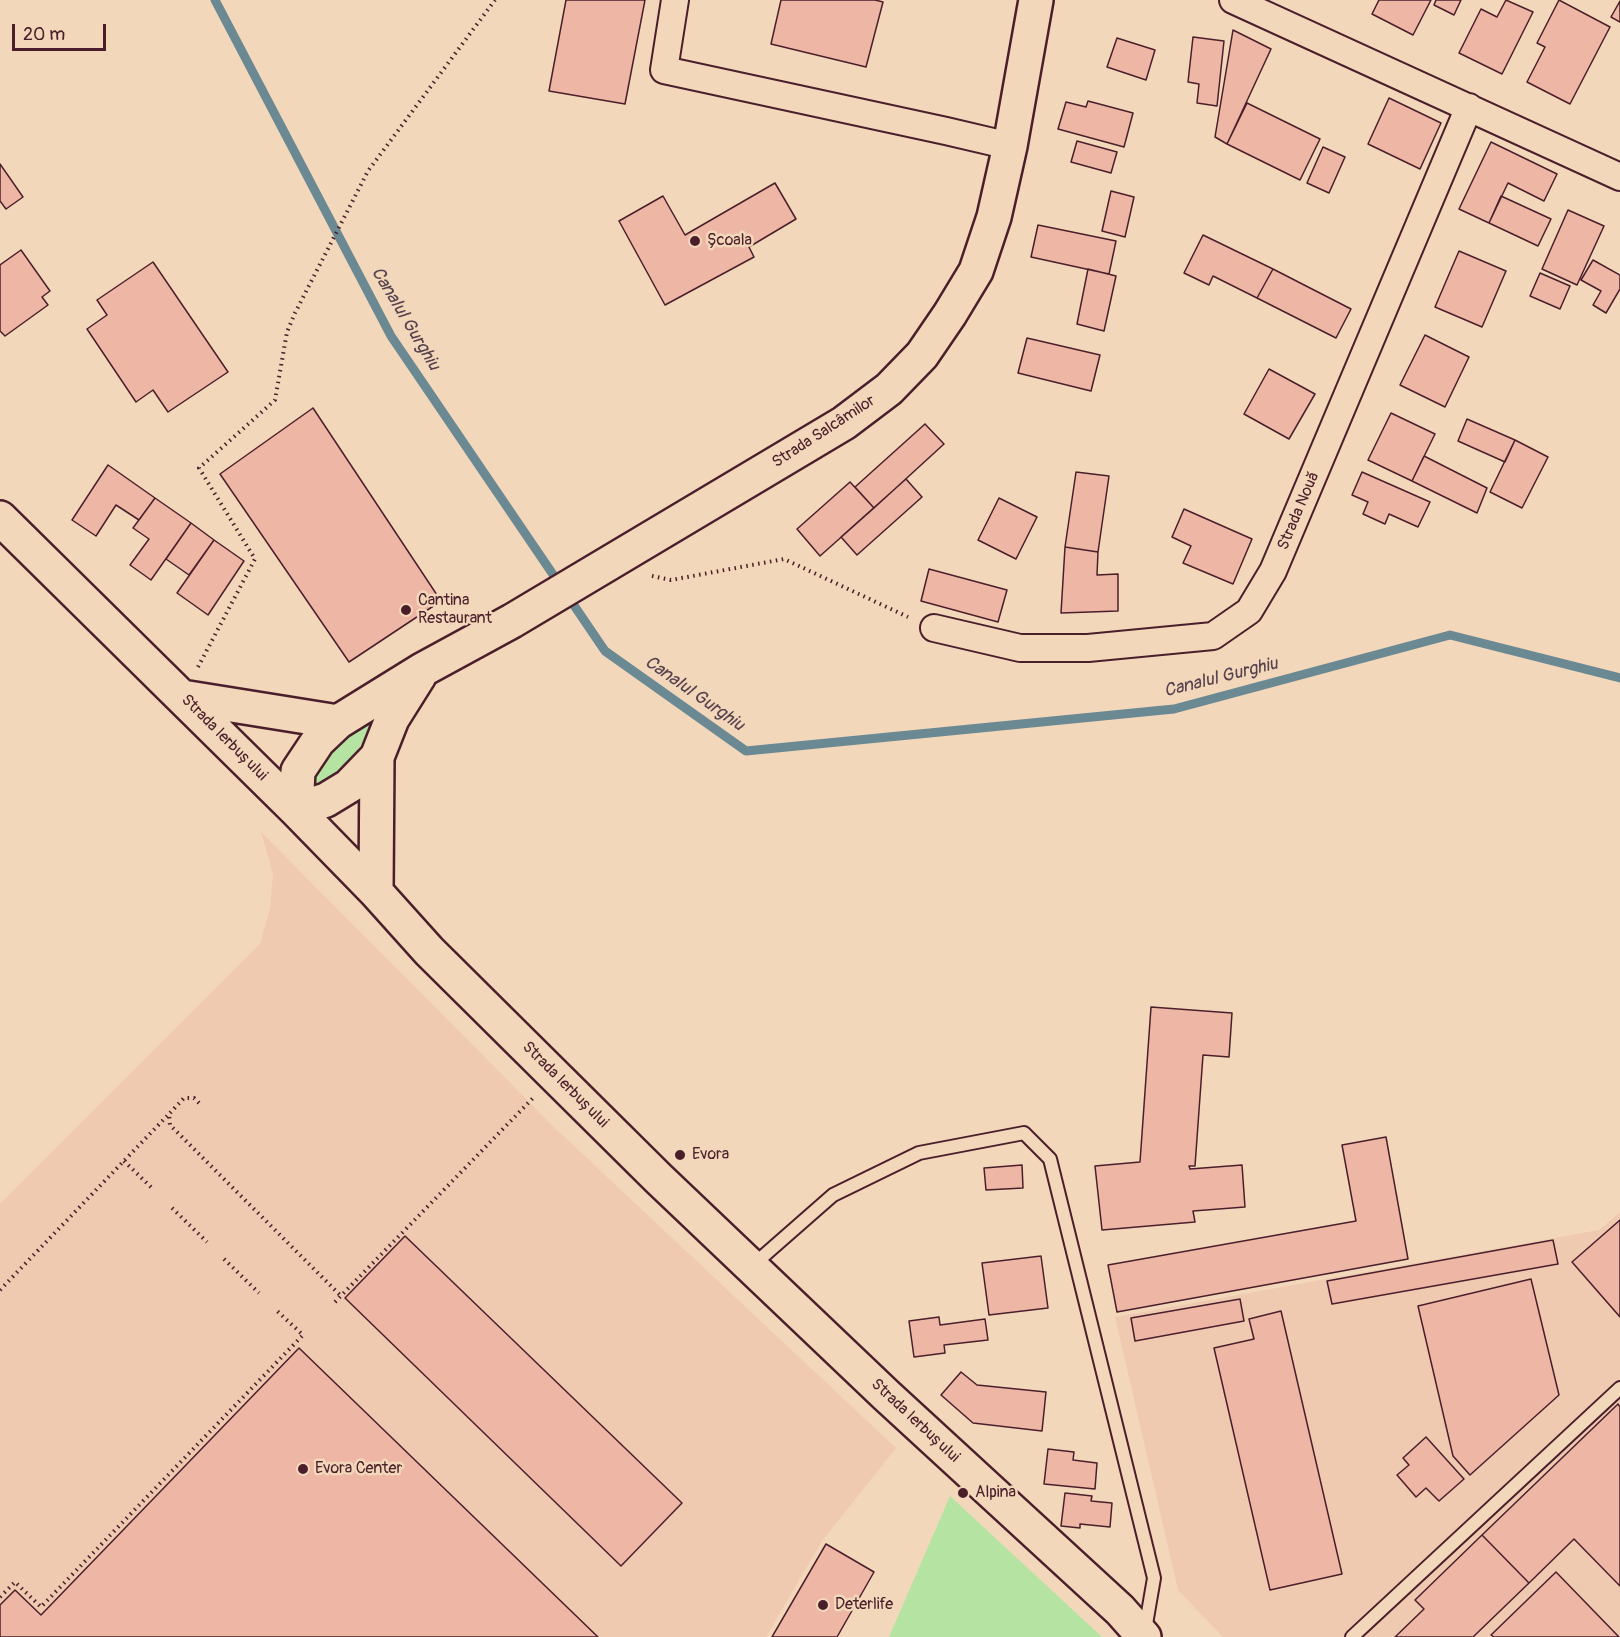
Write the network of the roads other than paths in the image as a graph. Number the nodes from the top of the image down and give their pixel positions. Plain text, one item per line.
1 (675, 0) edge
2 (1036, 0) edge
3 (1233, 0) edge
4 (1469, 107) junction
5 (1010, 146) junction
6 (1620, 177) edge
7 (0, 518) edge
8 (934, 628) road end
9 (422, 670) junction
10 (182, 697) junction
11 (338, 722) junction
12 (377, 757) junction
13 (296, 810) junction
14 (376, 892) junction
15 (751, 1267) junction
16 (1620, 1388) edge
17 (1144, 1637) edge
18 (1352, 1637) edge

1 - 5 street
2 - 5 main road, Strada Salcâmilor
3 - 4 street
4 - 6 street
4 - 8 street, Strada Nouă
5 - 9 main road, Strada Salcâmilor
7 - 10 main road, Strada Ierbușului
9 - 11 main road, Strada Salcâmilor
9 - 12 main road, Strada Salcâmilor
10 - 11 main road
10 - 13 main road, Strada Ierbușului
11 - 13 main road, Strada Salcâmilor
12 - 13 main road, Strada Salcâmilor
12 - 14 main road
13 - 14 main road, Strada Ierbușului
14 - 15 main road, Strada Ierbușului
15 - 17 main road, Strada Ierbușului
15 - 17 lane
16 - 18 lane

